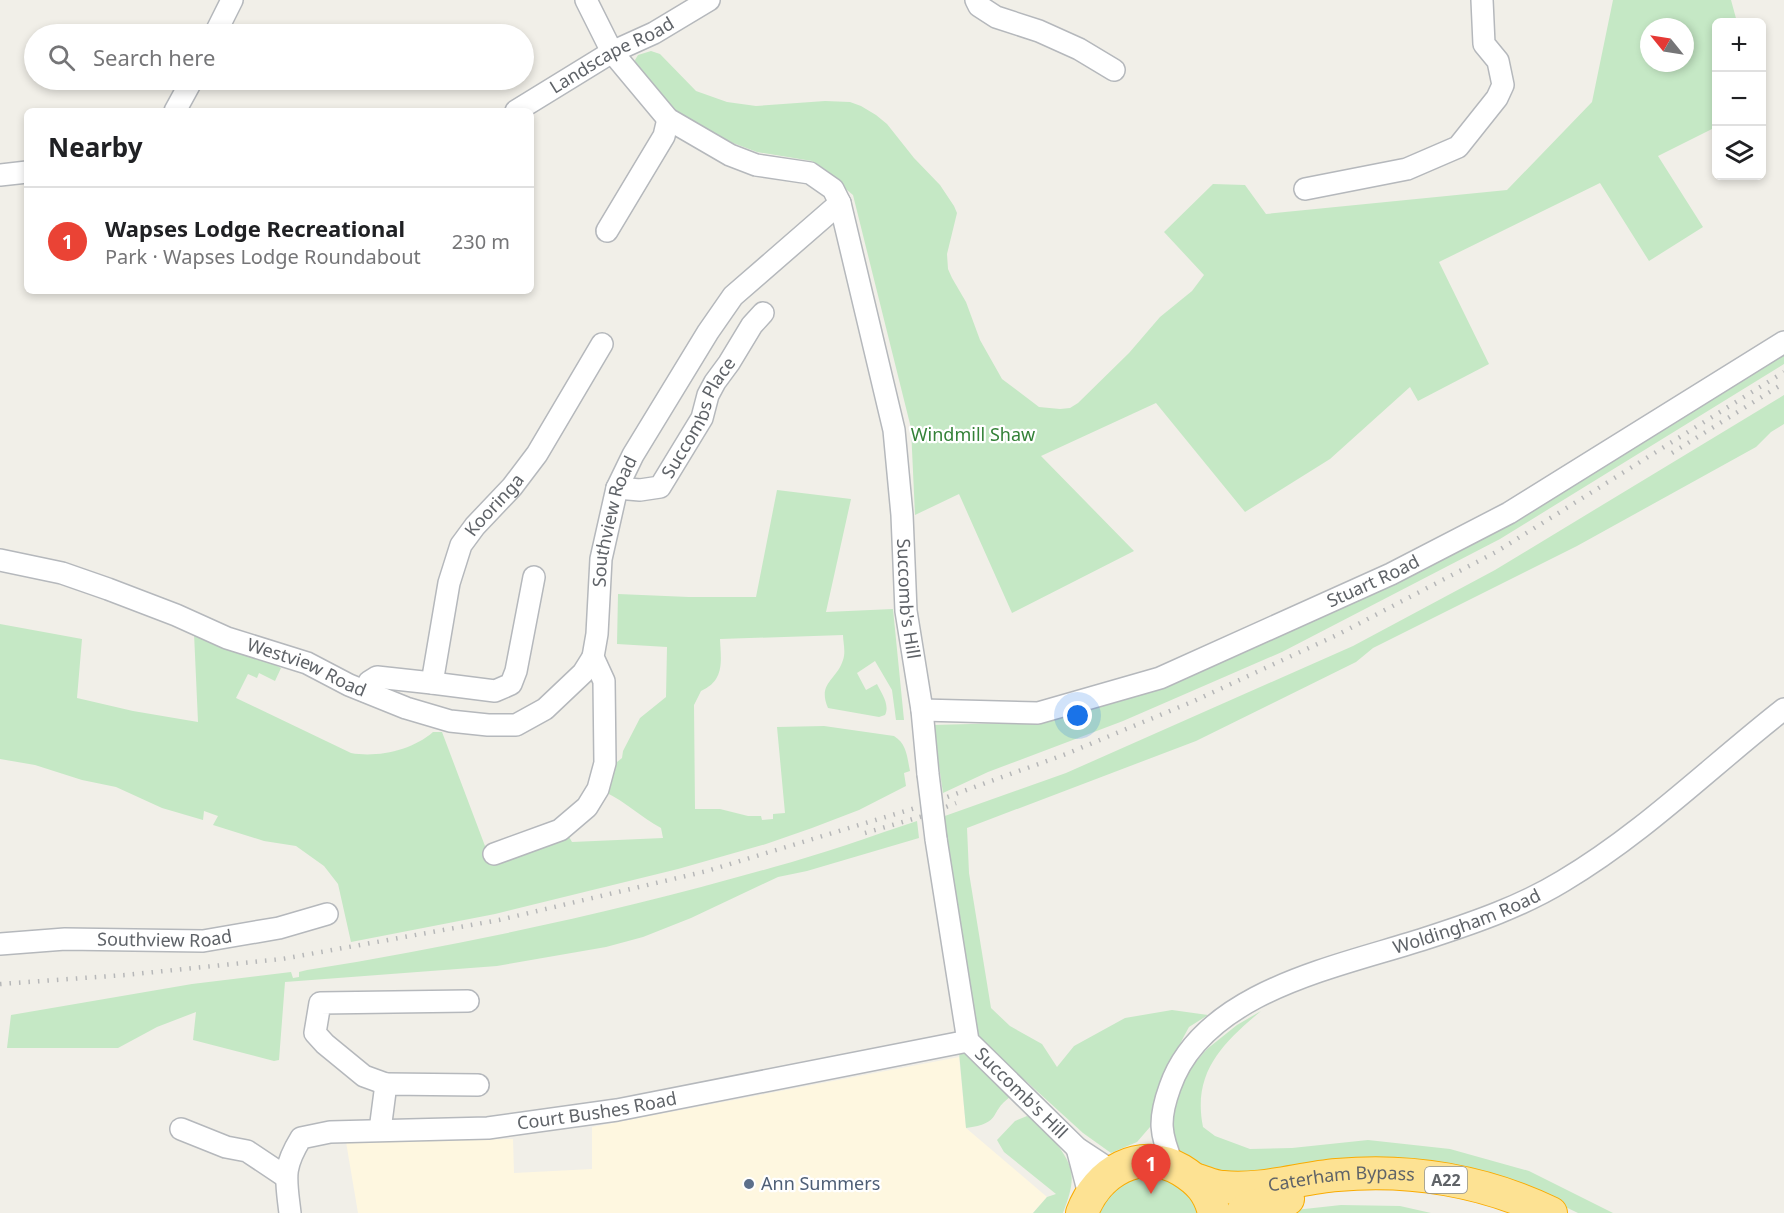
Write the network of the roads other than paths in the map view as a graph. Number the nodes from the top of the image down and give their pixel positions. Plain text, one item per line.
1 (232, 0) edge
2 (586, 0) edge
3 (709, 0) edge
4 (976, 0) edge
5 (1482, 0) edge
6 (220, 24) edge
7 (612, 52) junction
8 (1114, 71) dead end
9 (187, 90) edge
10 (177, 108) edge
11 (521, 108) edge
12 (668, 119) junction
13 (24, 172) edge
14 (0, 175) edge
15 (1305, 189) dead end
16 (840, 203) junction
17 (607, 231) dead end
18 (763, 313) dead end
19 (1784, 342) edge
20 (602, 344) dead end
21 (617, 488) junction
22 (0, 560) edge
23 (534, 577) dead end
24 (593, 657) junction
25 (432, 683) junction
26 (365, 691) junction
27 (1784, 709) edge
28 (922, 710) junction
29 (494, 854) dead end
30 (327, 914) dead end
31 (0, 944) edge
32 (468, 1001) dead end
33 (968, 1041) junction
34 (386, 1084) junction
35 (478, 1085) dead end
36 (1162, 1118) junction
37 (181, 1130) dead end
38 (380, 1130) junction
39 (1077, 1148) junction
40 (1122, 1167) junction
41 (1185, 1173) junction
42 (286, 1177) junction
43 (1086, 1204) edge
44 (290, 1213) edge
45 (1214, 1213) edge
46 (1242, 1213) edge
47 (1497, 1213) edge
48 (1551, 1213) edge

1 - 6 street
2 - 7 street, Succomb's Hill
3 - 7 street, Landscape Road
4 - 8 street
5 - 15 street
7 - 11 street, Landscape Road
7 - 12 street, Succomb's Hill
9 - 10 street
12 - 16 street, Succomb's Hill
12 - 17 street
13 - 14 street
16 - 21 street, Southview Road
16 - 28 street, Succomb's Hill
18 - 21 street, Succombs Place
19 - 28 street, Stuart Road
20 - 25 street, Kooringa
21 - 24 street, Southview Road
22 - 26 street, Westview Road
23 - 25 street
24 - 26 street, Westview Road
24 - 29 street
25 - 26 street
27 - 36 street, Woldingham Road
28 - 33 street, Succomb's Hill, bridge
30 - 31 street, Southview Road
32 - 34 street
33 - 38 street, Court Bushes Road
33 - 39 street, Succomb's Hill
34 - 35 street
34 - 38 street
36 - 40 street, Woldingham Road
36 - 41 street, Woldingham Road
37 - 42 street
38 - 42 street, Court Bushes Road
39 - 40 street, Succomb's Hill
39 - 43 street, Succomb's Hill
40 - 41 highway, Caterham Bypass
40 - 43 highway
41 - 45 highway
41 - 48 highway, Caterham Bypass / A22
42 - 44 street, Court Bushes Road
46 - 47 highway, Caterham Bypass / A22

